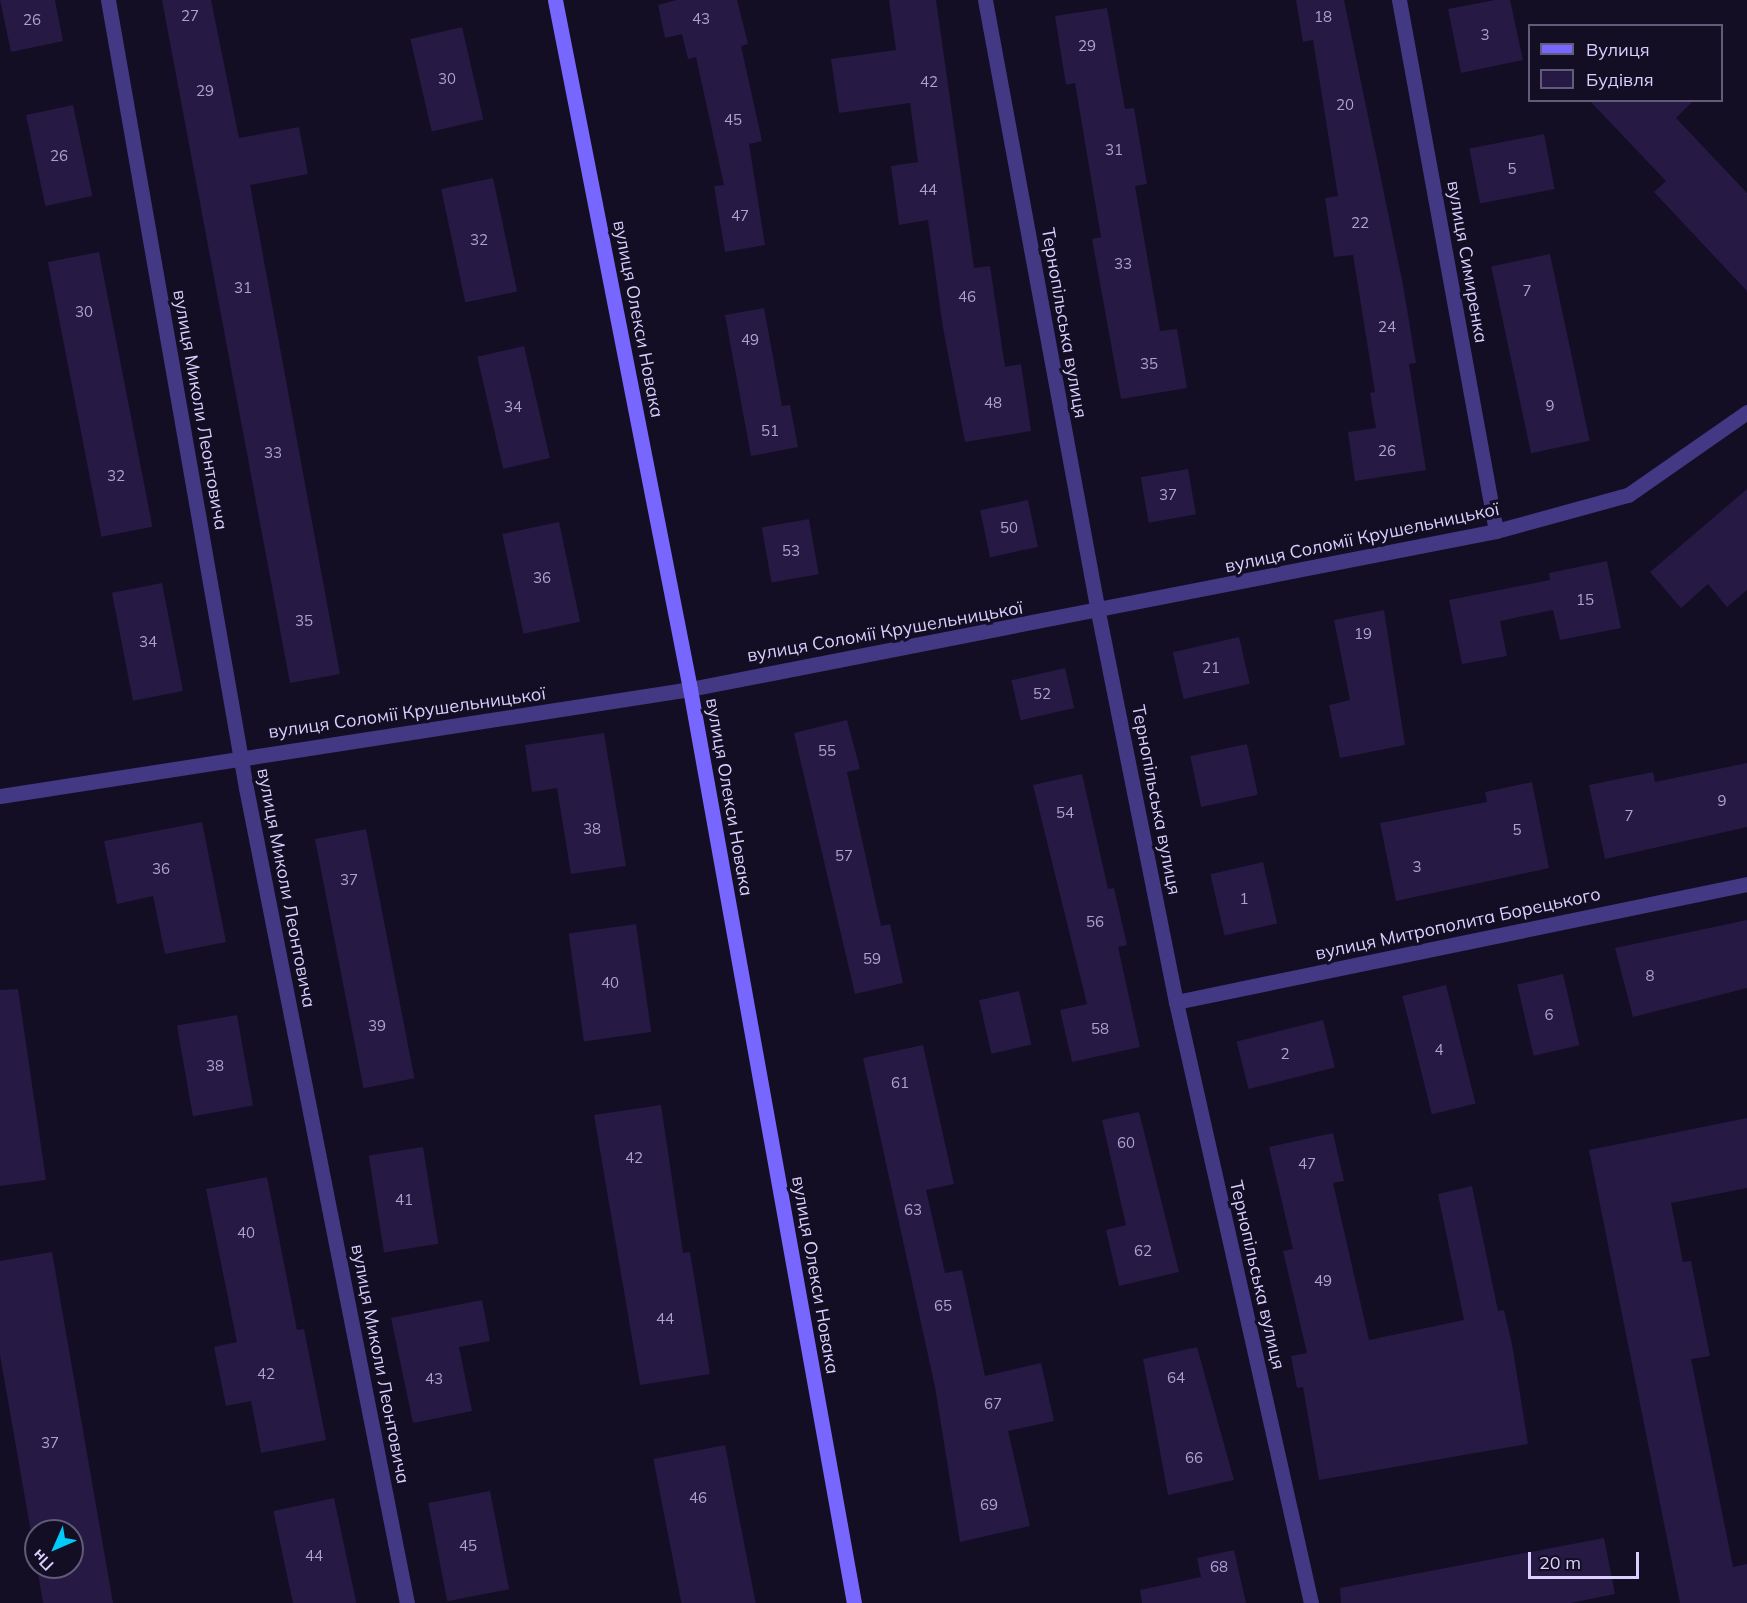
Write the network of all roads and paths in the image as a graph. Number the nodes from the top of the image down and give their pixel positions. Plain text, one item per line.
1 (108, 0) edge
2 (555, 0) edge
3 (985, 0) edge
4 (1399, 0) edge
5 (1747, 412) edge
6 (1496, 531) junction
7 (1098, 612) junction
8 (690, 689) junction
9 (242, 757) junction
10 (0, 796) edge
11 (1747, 884) edge
12 (1176, 1002) junction
13 (407, 1603) edge
14 (854, 1603) edge
15 (1311, 1603) edge

1 - 9 street, вулиця Миколи Леонтовича
2 - 8 main road, вулиця Олекси Новака
3 - 7 street, Тернопільська вулиця
4 - 6 street, вулиця Симиренка
5 - 6 street, вулиця Соломії Крушельницької
6 - 7 street, вулиця Соломії Крушельницької
7 - 8 street, вулиця Соломії Крушельницької
7 - 12 street, Тернопільська вулиця
8 - 9 street, вулиця Соломії Крушельницької
8 - 14 main road, вулиця Олекси Новака
9 - 10 street, вулиця Соломії Крушельницької
9 - 13 street, вулиця Миколи Леонтовича
11 - 12 street, вулиця Митрополита Борецького
12 - 15 street, Тернопільська вулиця

